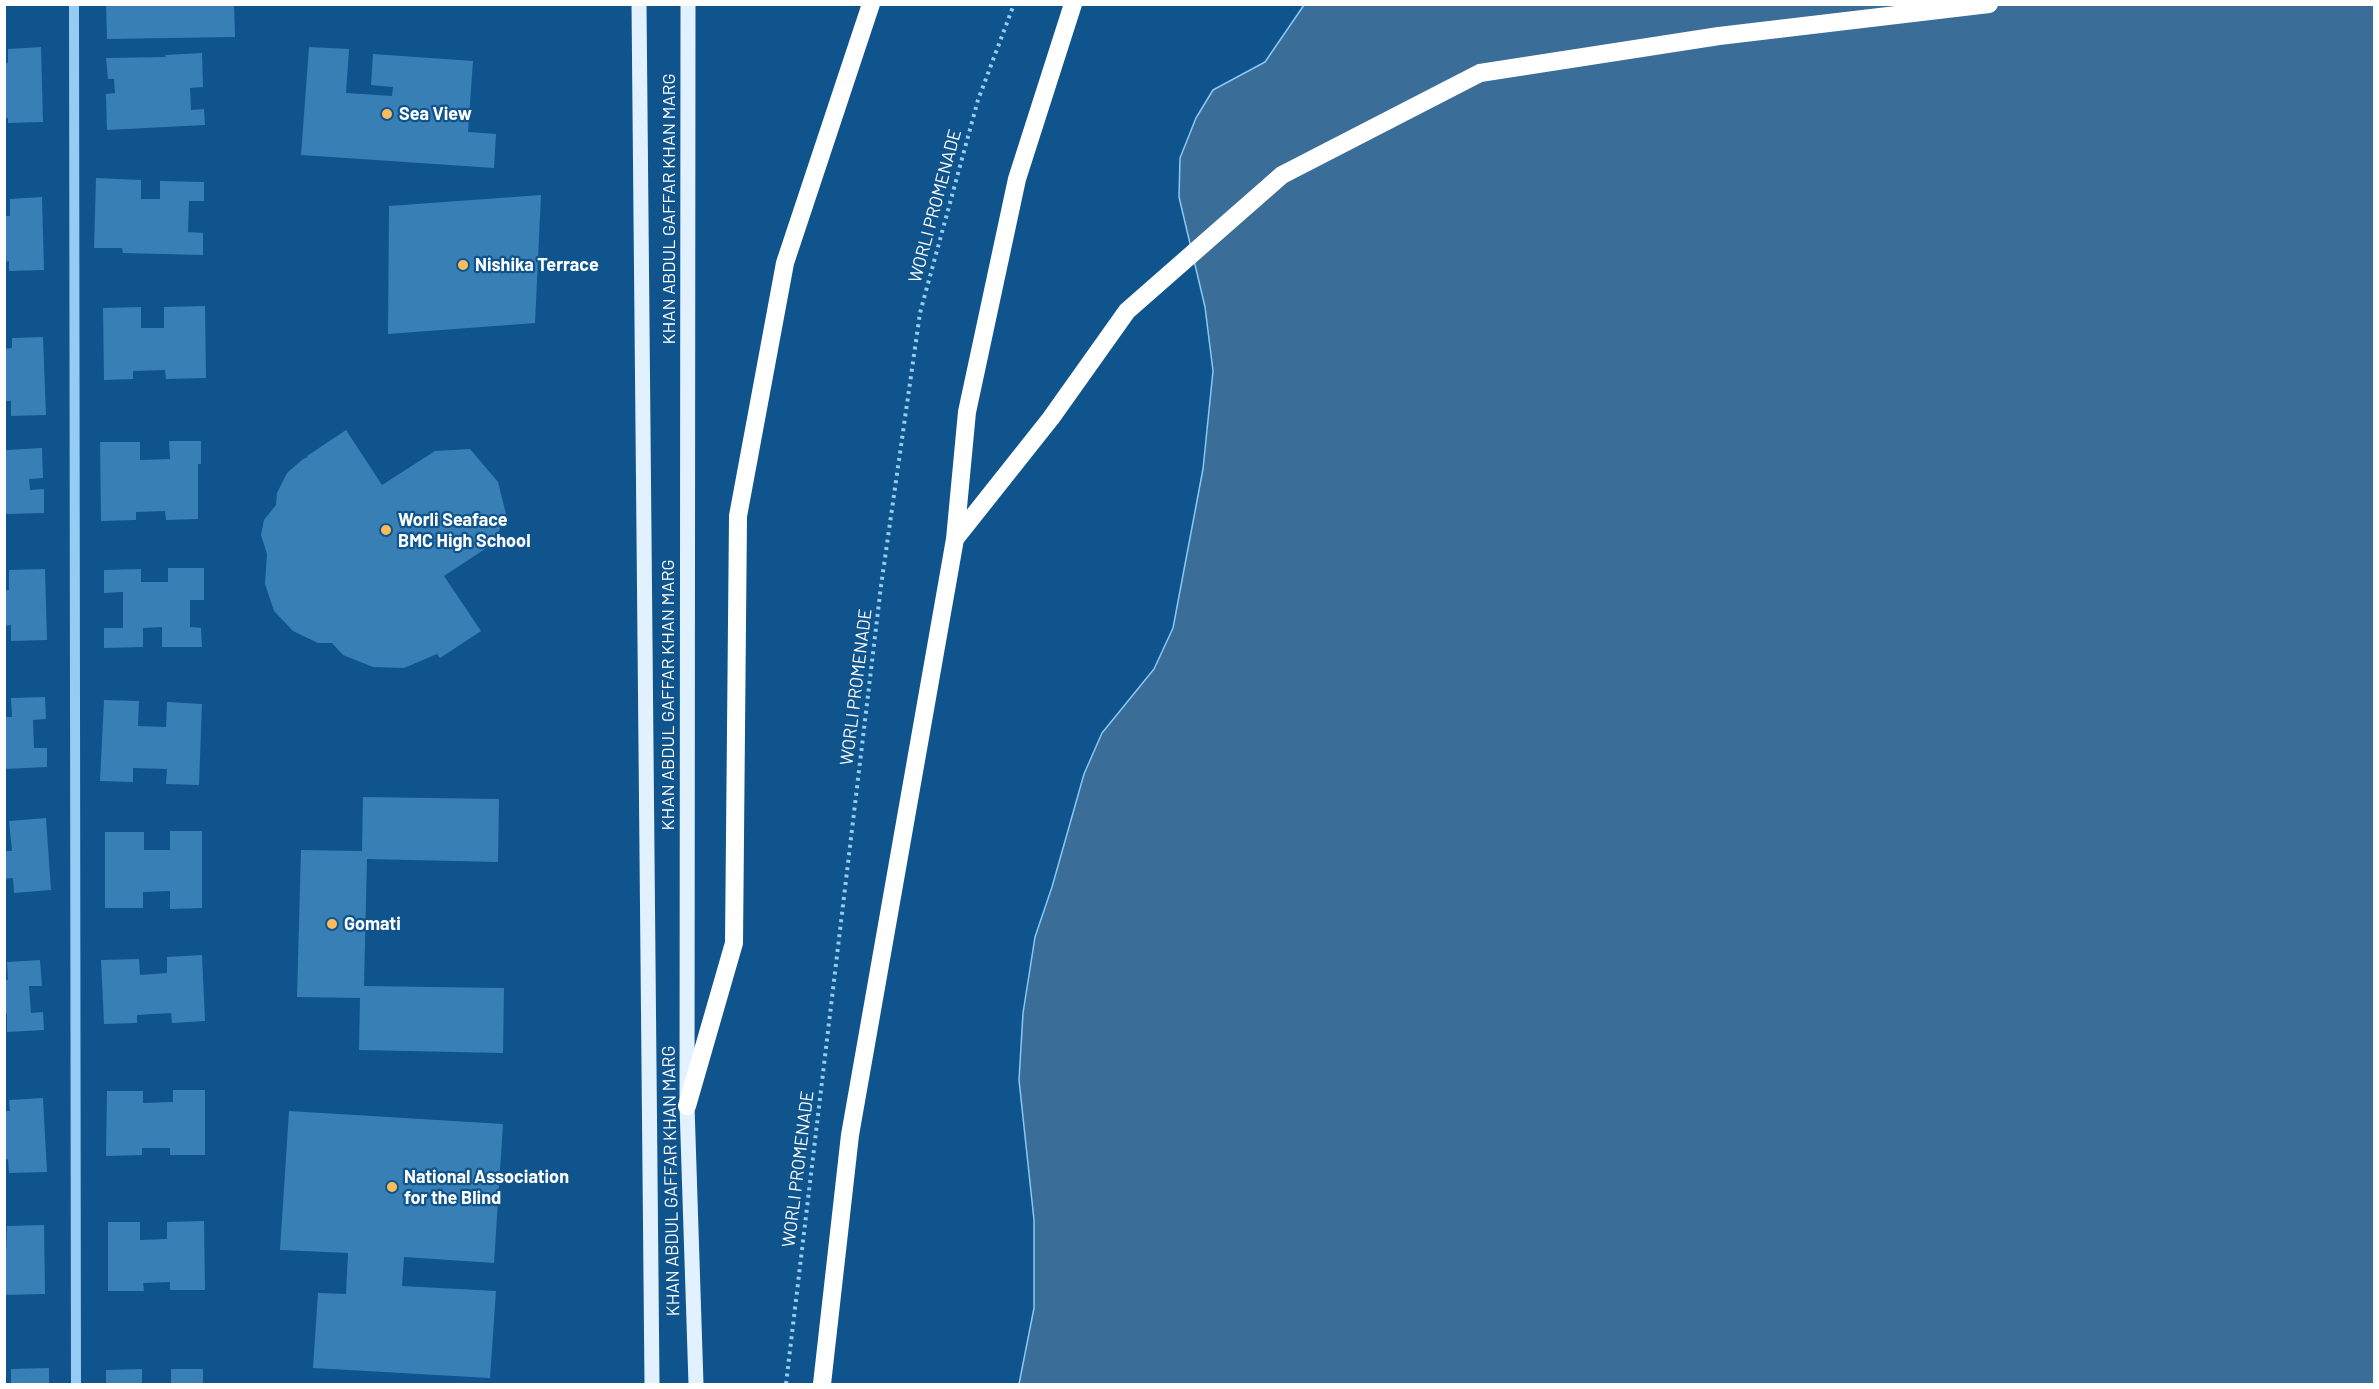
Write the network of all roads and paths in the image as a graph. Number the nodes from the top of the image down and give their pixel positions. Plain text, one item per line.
1 (74, 4) edge
2 (639, 4) edge
3 (688, 4) edge
4 (871, 4) edge
5 (1014, 4) edge
6 (1073, 4) edge
7 (1989, 4) edge
8 (955, 539) junction
9 (687, 1106) junction
10 (76, 1384) edge
11 (652, 1384) edge
12 (696, 1384) edge
13 (786, 1384) edge
14 (822, 1384) edge

1 - 10 street
2 - 11 main road, KHAN ABDUL GAFFAR KHAN MARG
3 - 9 main road, KHAN ABDUL GAFFAR KHAN MARG
4 - 9 highway
5 - 13 path, WORLI PROMENADE
6 - 8 highway
7 - 8 highway
8 - 14 highway
9 - 12 main road, KHAN ABDUL GAFFAR KHAN MARG

